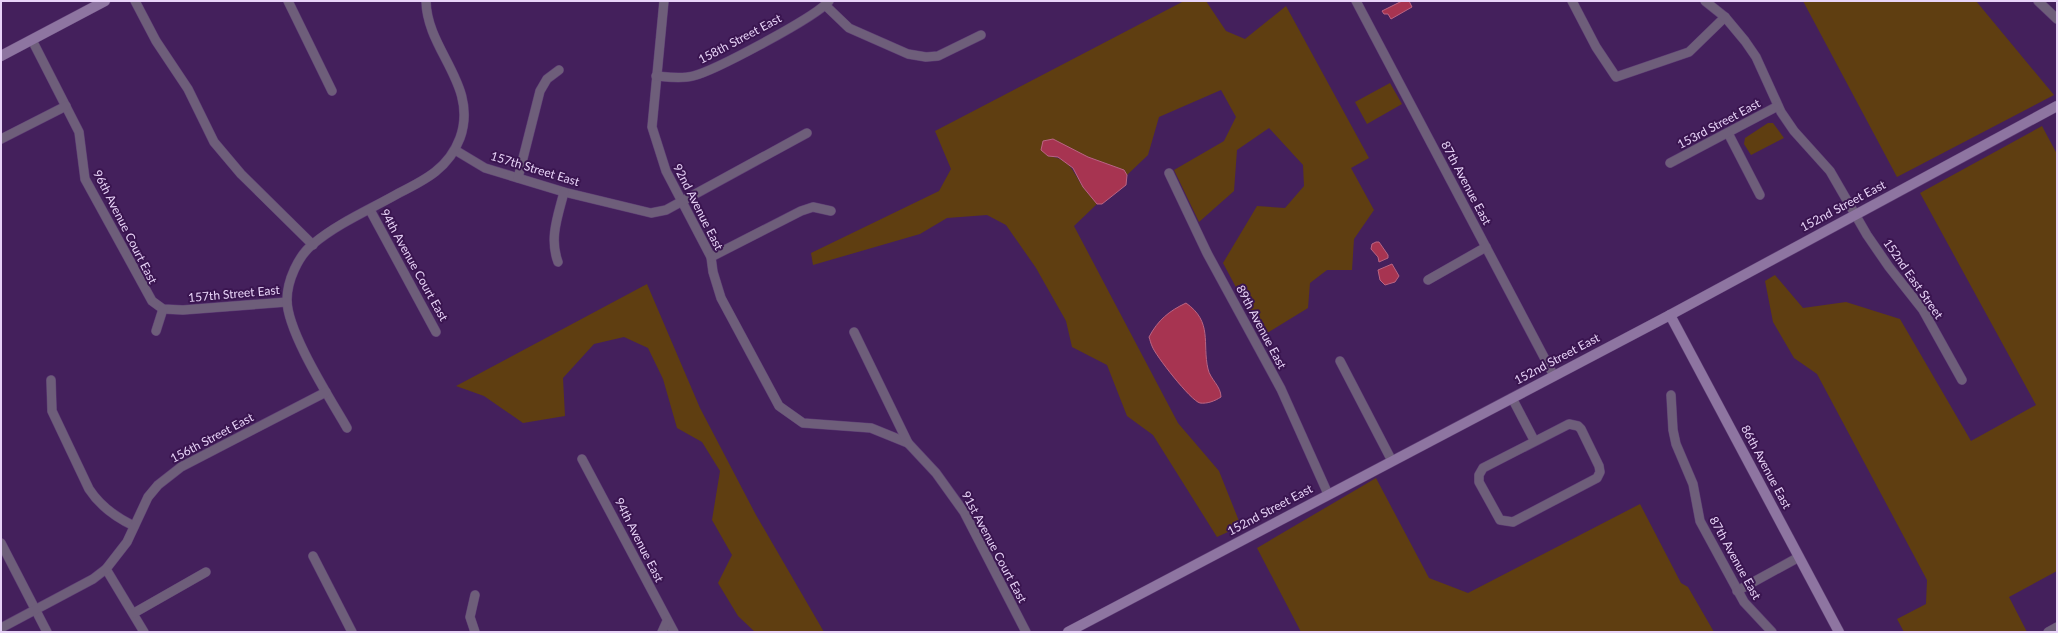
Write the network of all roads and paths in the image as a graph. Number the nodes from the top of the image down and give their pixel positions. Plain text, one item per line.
1 (105, 1) edge
2 (135, 1) edge
3 (288, 1) edge
4 (426, 1) edge
5 (664, 1) edge
6 (1356, 1) edge
7 (1572, 1) edge
8 (1705, 1) edge
9 (2038, 1) edge
10 (827, 3) edge
11 (1725, 17) junction
12 (2057, 19) edge
13 (981, 35) dead end
14 (32, 40) junction
15 (1, 56) edge
16 (559, 70) dead end
17 (656, 76) junction
18 (332, 92) dead end
19 (66, 106) junction
20 (1778, 106) junction
21 (2057, 106) edge
22 (807, 133) dead end
23 (1728, 133) junction
24 (1, 139) edge
25 (455, 150) junction
26 (1670, 163) dead end
27 (1169, 173) dead end
28 (518, 178) junction
29 (564, 192) junction
30 (1760, 194) dead end
31 (682, 201) junction
32 (370, 210) junction
33 (831, 211) dead end
34 (1854, 214) junction
35 (313, 245) junction
36 (1486, 247) junction
37 (711, 257) junction
38 (558, 262) dead end
39 (1428, 280) dead end
40 (287, 302) junction
41 (163, 309) junction
42 (1670, 315) junction
43 (156, 331) dead end
44 (436, 332) dead end
45 (854, 332) dead end
46 (1340, 361) dead end
47 (1554, 376) junction
48 (51, 380) dead end
49 (1962, 380) dead end
50 (326, 392) junction
51 (1671, 395) dead end
52 (1512, 398) junction
53 (347, 428) dead end
54 (1534, 440) junction
55 (908, 443) junction
56 (582, 458) dead end
57 (1392, 461) junction
58 (1328, 494) junction
59 (134, 526) junction
60 (1, 543) edge
61 (313, 556) dead end
62 (1799, 557) junction
63 (106, 569) junction
64 (206, 572) dead end
65 (1737, 591) junction
66 (475, 594) dead end
67 (35, 610) junction
68 (134, 613) junction
69 (667, 621) junction
70 (2057, 627) edge
71 (1, 628) edge
72 (47, 632) edge
73 (144, 632) edge
74 (352, 632) edge
75 (475, 632) edge
76 (662, 632) edge
77 (674, 632) edge
78 (1026, 632) edge
79 (1068, 632) edge
80 (1772, 632) edge
81 (1839, 632) edge
82 (2048, 632) edge

1 - 14 street
2 - 35 street
3 - 18 street
4 - 25 street
5 - 17 street, 92nd Avenue East
6 - 36 street, 87th Avenue East
7 - 11 street
8 - 11 street, 152nd East Street
9 - 12 street
10 - 13 street
10 - 17 street, 158th Street East
11 - 20 street, 152nd East Street
14 - 15 street
14 - 19 street, 96th Avenue Court East
16 - 28 street
17 - 31 street, 92nd Avenue East
19 - 24 street
19 - 41 street, 96th Avenue Court East
20 - 23 street, 153rd Street East
20 - 34 street, 152nd East Street
21 - 34 street, 152nd Street East
22 - 31 street, 157th Street East
23 - 26 street, 153rd Street East
23 - 30 street
25 - 28 street, 157th Street East
25 - 32 street, 157th Street East
27 - 58 street, 89th Avenue East
28 - 29 street, 157th Street East
29 - 31 street, 157th Street East
29 - 38 street
31 - 37 street, 92nd Avenue East
32 - 35 street, 157th Street East
32 - 44 street, 94th Avenue Court East
33 - 37 street
34 - 42 street, 152nd Street East
34 - 49 street, 152nd East Street
35 - 40 street, 157th Street East
36 - 39 street
36 - 47 street, 87th Avenue East
37 - 55 street, 92nd Avenue East
40 - 41 street, 157th Street East
40 - 50 street
41 - 43 street
42 - 47 street, 152nd Street East
42 - 62 street, 86th Avenue East
45 - 55 street, 91st Avenue Court East
46 - 57 street
47 - 52 street, 152nd Street East
48 - 59 street
50 - 53 street
50 - 59 street, 156th Street East
51 - 65 street, 87th Avenue East
52 - 54 street
52 - 57 street, 152nd Street East
54 - 54 street
55 - 78 street, 91st Avenue Court East
56 - 69 street, 94th Avenue East
57 - 58 street, 152nd Street East
58 - 79 street, 152nd Street East
59 - 63 street, 156th Street East
60 - 67 street
61 - 74 street
62 - 65 street
62 - 81 street, 86th Avenue East
63 - 67 street, 156th Street East
63 - 68 street
64 - 68 street
65 - 80 street, 87th Avenue East
66 - 75 street
67 - 71 street, 156th Street East
67 - 72 street
68 - 73 street
69 - 76 street
69 - 77 street, 94th Avenue East
70 - 82 street

